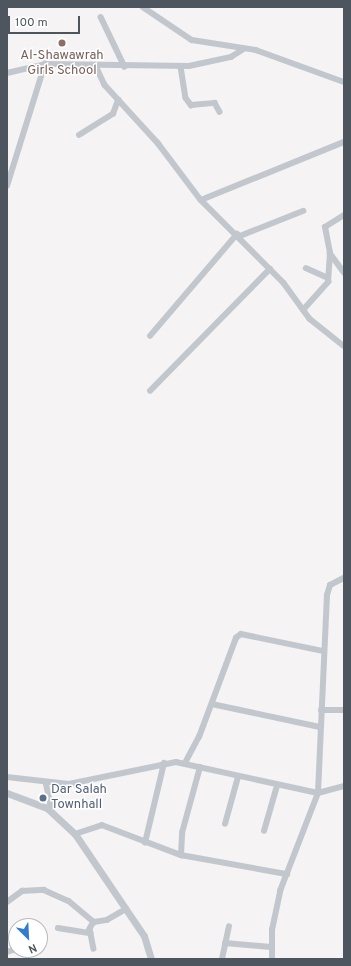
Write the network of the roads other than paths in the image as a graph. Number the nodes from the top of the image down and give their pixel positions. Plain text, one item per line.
1 (143, 7) edge
2 (101, 17) dead end
3 (242, 50) junction
4 (45, 64) junction
5 (96, 66) junction
6 (125, 67) junction
7 (181, 67) junction
8 (7, 73) edge
9 (344, 82) edge
10 (118, 100) junction
11 (220, 112) dead end
12 (79, 135) dead end
13 (344, 142) edge
14 (7, 186) edge
15 (201, 200) junction
16 (303, 211) dead end
17 (344, 215) edge
18 (239, 235) junction
19 (330, 252) junction
20 (306, 268) dead end
21 (270, 269) junction
22 (344, 272) edge
23 (328, 278) junction
24 (303, 310) junction
25 (150, 336) dead end
26 (344, 346) edge
27 (150, 391) dead end
28 (344, 578) edge
29 (323, 651) junction
30 (212, 704) junction
31 (321, 710) junction
32 (344, 710) edge
33 (320, 727) junction
34 (185, 762) junction
35 (164, 763) junction
36 (200, 767) junction
37 (7, 777) edge
38 (238, 777) junction
39 (46, 782) junction
40 (277, 786) junction
41 (344, 786) edge
42 (7, 793) edge
43 (318, 793) junction
44 (52, 811) junction
45 (224, 824) dead end
46 (264, 831) dead end
47 (75, 834) junction
48 (145, 843) junction
49 (181, 855) junction
50 (287, 874) junction
51 (7, 902) edge
52 (126, 909) junction
53 (94, 922) junction
54 (229, 927) dead end
55 (58, 928) dead end
56 (91, 933) junction
57 (225, 943) junction
58 (271, 947) junction
59 (94, 949) dead end
60 (151, 959) edge
61 (222, 959) edge
62 (272, 959) edge

1 - 3 street
2 - 6 street
3 - 7 street
3 - 9 street
4 - 5 street
4 - 8 street
4 - 14 street
5 - 6 street
5 - 10 street
6 - 7 street
7 - 11 street
10 - 12 street
10 - 15 street
13 - 15 street
15 - 18 street
16 - 18 street
17 - 19 street
18 - 21 street
18 - 25 street
19 - 22 street
19 - 23 street
20 - 23 street
21 - 24 street
21 - 27 street
23 - 24 street
24 - 26 street
28 - 29 street
29 - 30 street
29 - 31 street
30 - 33 street
30 - 34 street
31 - 32 street
31 - 33 street
33 - 43 street
34 - 35 street
34 - 36 street
35 - 39 street
35 - 48 street
36 - 38 street
36 - 49 street
37 - 39 street
38 - 40 street
38 - 45 street
39 - 44 street
40 - 43 street
40 - 46 street
41 - 43 street
42 - 44 street
43 - 50 street
44 - 47 street
47 - 48 street
47 - 52 street
48 - 49 street
49 - 50 street
50 - 58 street
51 - 53 street
52 - 53 street
52 - 60 street
53 - 56 street
54 - 57 street
55 - 56 street
56 - 59 street
57 - 58 street
57 - 61 street
58 - 62 street

